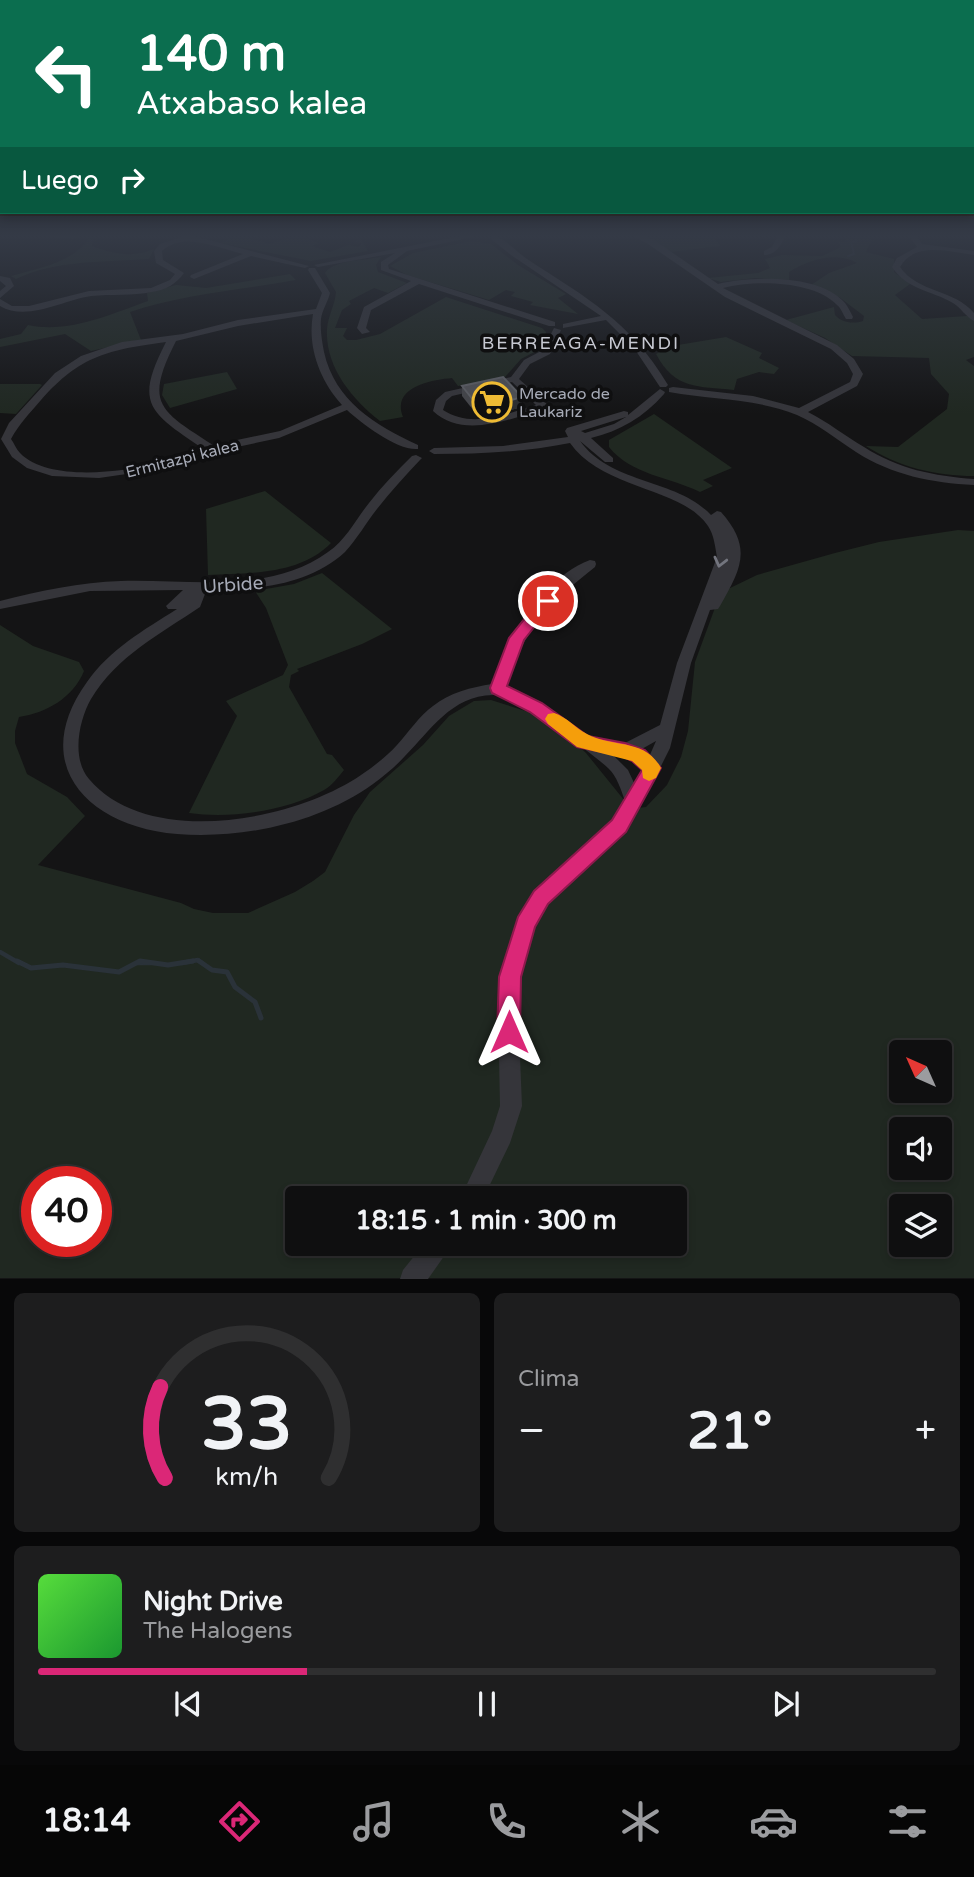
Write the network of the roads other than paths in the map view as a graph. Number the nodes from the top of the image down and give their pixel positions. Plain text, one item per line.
1 (86, 295) edge
2 (325, 295) edge
3 (393, 295) edge
4 (456, 295) edge
5 (579, 295) edge
6 (729, 295) edge
7 (826, 295) edge
8 (941, 295) edge
9 (0, 302) edge
10 (974, 303) edge
11 (962, 305) junction
12 (318, 317) junction
13 (608, 317) junction
14 (849, 317) dead end
15 (974, 318) edge
16 (558, 327) junction
17 (365, 332) dead end
18 (172, 339) junction
19 (514, 379) junction
20 (665, 389) junction
21 (817, 405) junction
22 (348, 406) junction
23 (636, 412) junction
24 (799, 412) junction
25 (810, 417) junction
26 (605, 431) junction
27 (572, 434) junction
28 (586, 436) junction
29 (544, 443) junction
30 (497, 447) junction
31 (211, 449) junction
32 (415, 453) junction
33 (584, 453) junction
34 (604, 456) junction
35 (974, 482) edge
36 (590, 564) dead end
37 (162, 585) junction
38 (240, 585) junction
39 (194, 587) junction
40 (195, 604) junction
41 (0, 605) edge
42 (171, 613) junction
43 (694, 641) junction
44 (498, 688) junction
45 (666, 729) junction
46 (583, 742) junction
47 (625, 750) junction
48 (614, 764) junction
49 (652, 768) junction
50 (634, 801) junction
51 (477, 1186) edge
52 (430, 1256) edge
53 (412, 1279) edge

1 - 9 street
2 - 12 street
3 - 17 street
4 - 16 street
5 - 13 street
6 - 21 street
7 - 14 street
8 - 11 street
10 - 11 street
11 - 15 street
12 - 18 street, Ermitazpi kalea
12 - 22 street
13 - 16 street
13 - 20 street
16 - 19 street
18 - 31 street
18 - 31 street, Ermitazpi kalea
19 - 19 street
20 - 23 street
20 - 24 street
21 - 24 street
21 - 25 street
22 - 31 street, Ermitazpi kalea
22 - 32 street
23 - 26 street
23 - 27 street
24 - 25 street
25 - 35 street
26 - 28 street
26 - 34 street
27 - 28 street
27 - 29 street
27 - 30 street
27 - 33 street
28 - 34 street
29 - 30 street
29 - 33 street
30 - 32 street
32 - 38 street, Urbide
33 -> 43 street
34 - 43 street
36 - 44 street
37 - 39 street, Urbide
37 - 41 street, Urbide
37 - 42 street
38 - 39 street, Urbide
38 - 40 street
39 - 40 street
39 - 42 street
40 - 42 street
42 - 44 street
43 - 45 street
44 - 46 street
45 - 47 street
45 - 49 street
46 - 47 street
46 - 48 street
47 - 49 street
48 - 49 street
48 - 50 street
49 - 50 street
50 - 51 street
52 - 53 street

